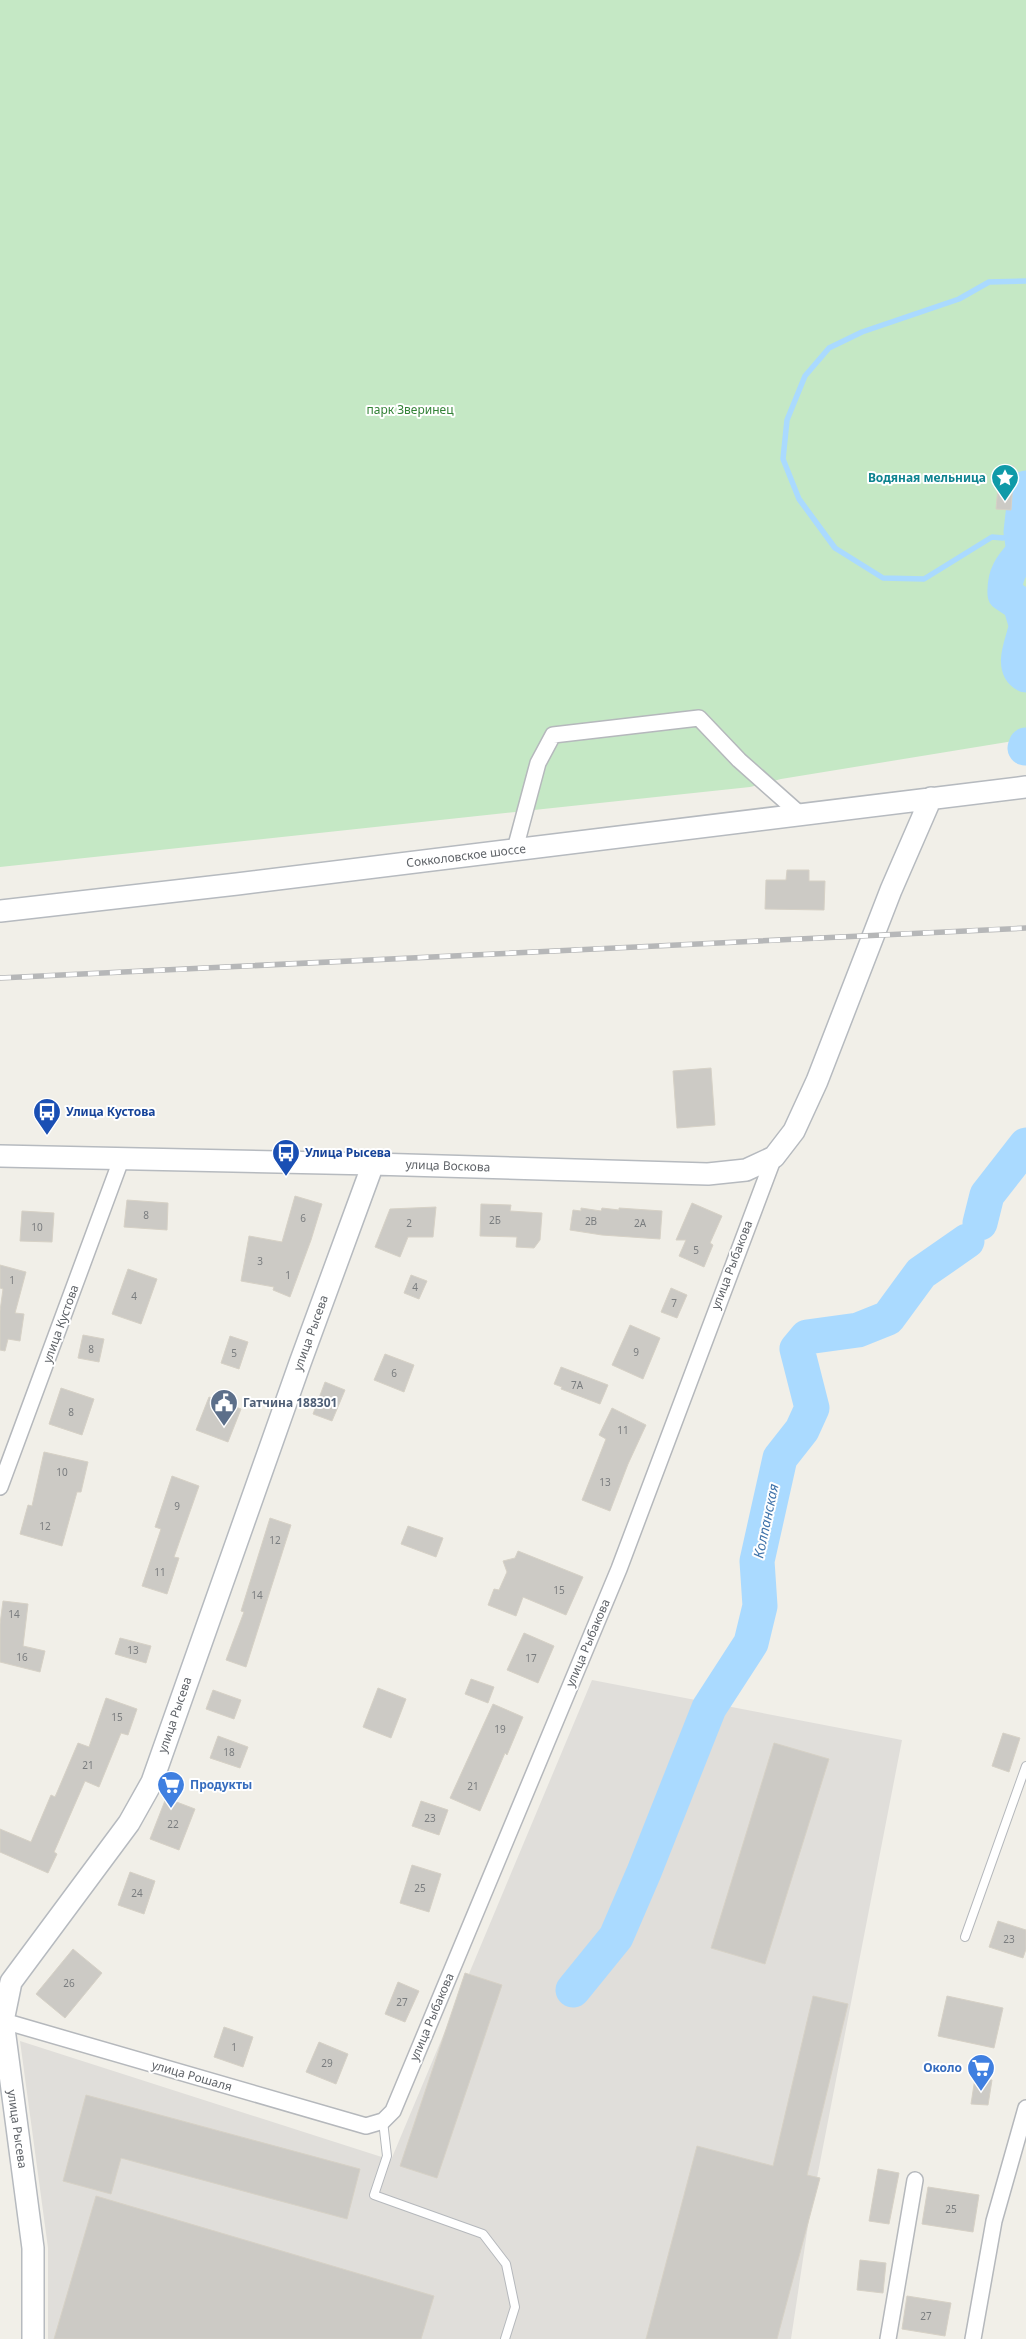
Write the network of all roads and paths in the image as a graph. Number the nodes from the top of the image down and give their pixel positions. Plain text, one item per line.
1 (1026, 786) edge
2 (931, 798) junction
3 (802, 815) junction
4 (515, 849) junction
5 (0, 910) edge
6 (0, 1156) edge
7 (774, 1157) junction
8 (121, 1160) junction
9 (373, 1164) junction
10 (746, 1170) junction
11 (760, 1192) junction
12 (0, 1487) edge
13 (1026, 1766) edge
14 (965, 1937) dead end
15 (1, 2021) edge
16 (1026, 2108) edge
17 (383, 2120) junction
18 (915, 2180) dead end
19 (34, 2339) edge
20 (505, 2339) edge
21 (888, 2339) edge
22 (973, 2339) edge

1 - 2 main road, Сокколовское шоссе
2 - 3 main road, Сокколовское шоссе
2 - 7 main road
3 - 4 main road, Сокколовское шоссе
3 - 4 street
4 - 5 main road, Сокколовское шоссе
6 - 8 main road, улица Воскова
7 - 10 main road, улица Воскова
7 - 11 street, улица Рыбакова
8 - 9 main road, улица Воскова
8 - 12 street, улица Кустова
9 - 10 main road, улица Воскова
9 - 15 main road, улица Рысева
10 - 11 street
11 - 17 street, улица Рыбакова
13 - 14 lane
15 - 17 street, улица Рошаля
15 - 19 main road, улица Рысева
16 - 22 street
17 - 20 lane
18 - 21 street

